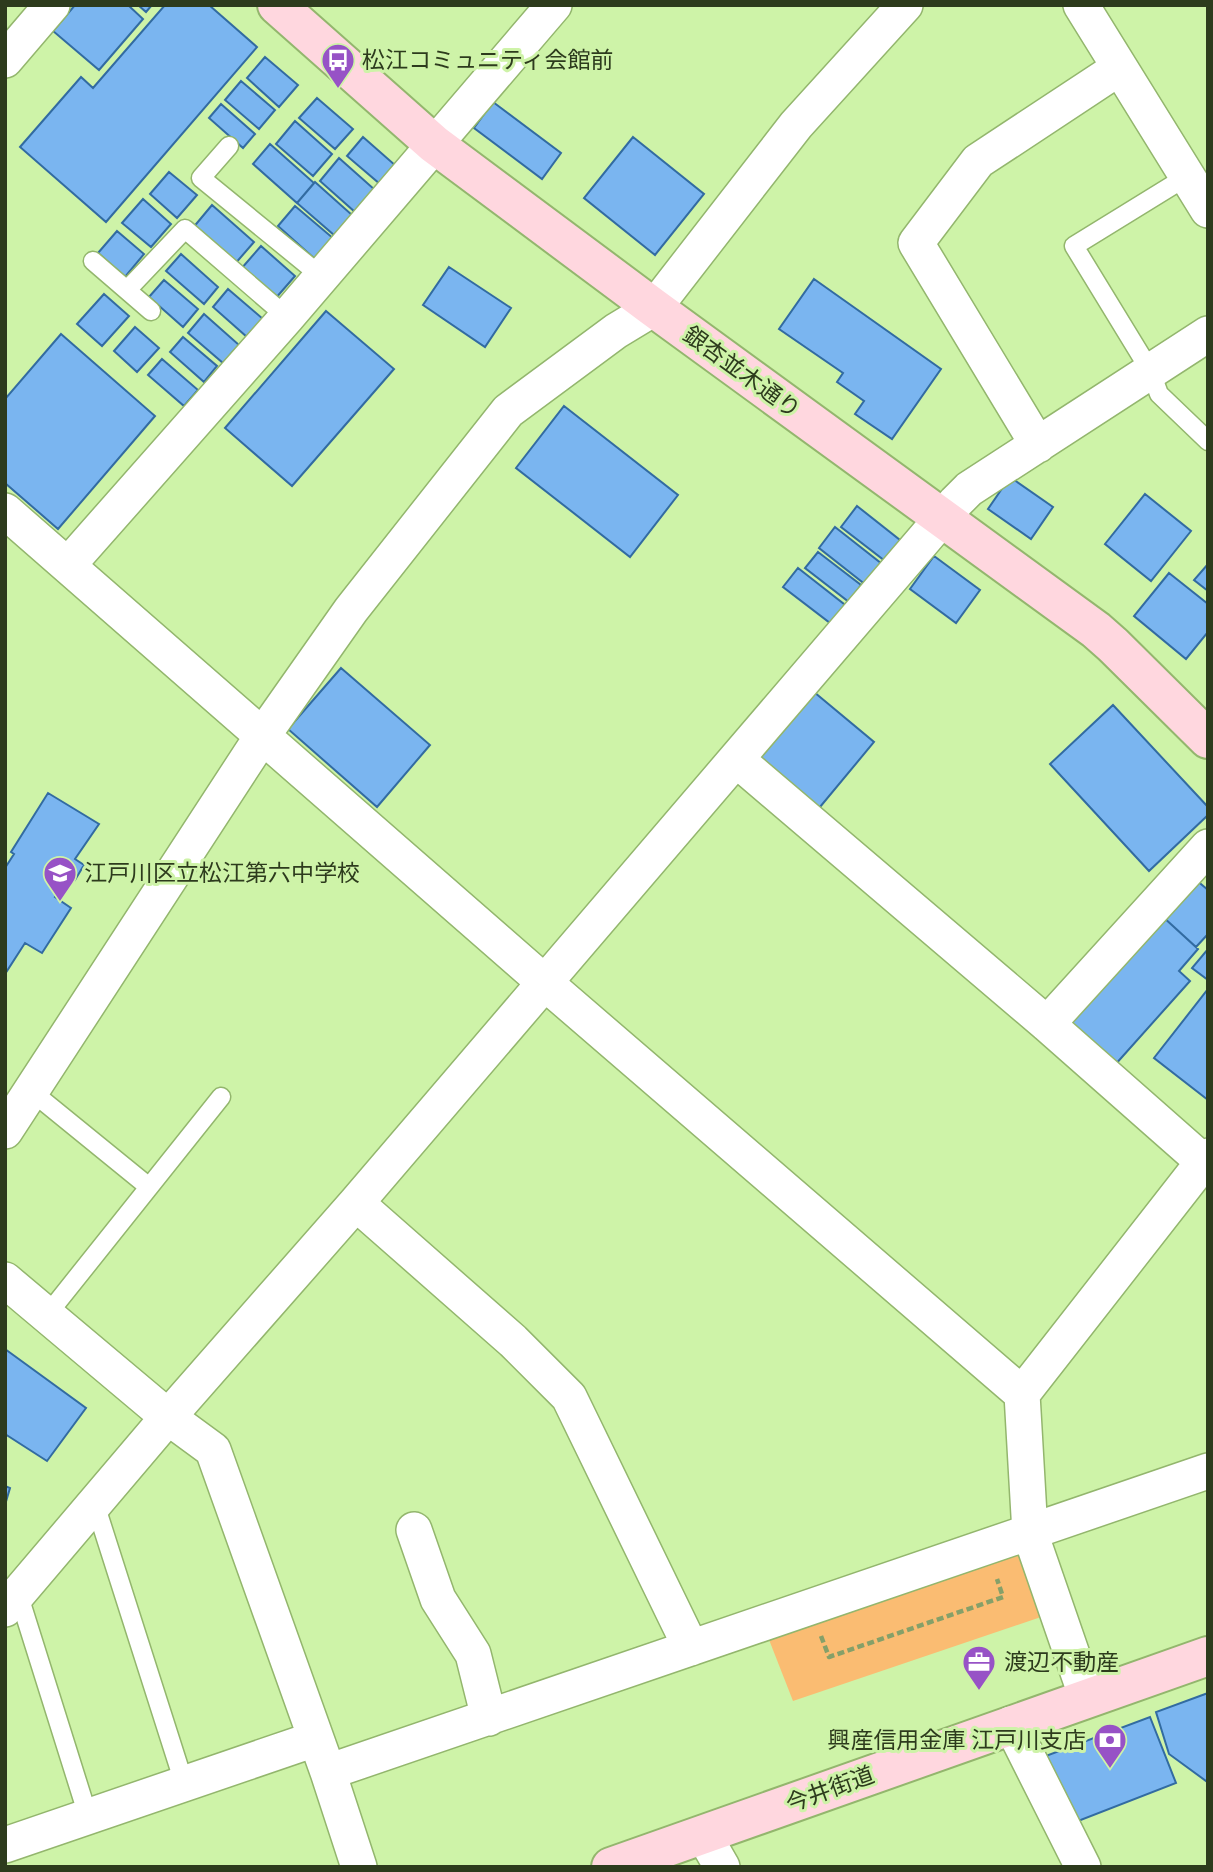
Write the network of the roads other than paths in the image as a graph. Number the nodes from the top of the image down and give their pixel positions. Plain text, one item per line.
1 (52, 5) edge
2 (277, 5) edge
3 (554, 5) edge
4 (905, 5) edge
5 (1081, 5) edge
6 (5, 60) edge
7 (1119, 68) junction
8 (434, 144) junction
9 (229, 146) dead end
10 (1186, 177) junction
11 (1208, 210) edge
12 (93, 261) dead end
13 (321, 276) junction
14 (127, 290) junction
15 (654, 308) junction
16 (151, 311) dead end
17 (287, 317) junction
18 (1208, 334) edge
19 (1151, 372) junction
20 (1208, 441) edge
21 (1038, 445) junction
22 (5, 511) edge
23 (943, 518) junction
24 (68, 565) junction
25 (263, 735) junction
26 (1208, 739) edge
27 (737, 760) junction
28 (1208, 848) edge
29 (544, 982) junction
30 (1047, 1024) junction
31 (31, 1091) junction
32 (220, 1097) dead end
33 (5, 1131) edge
34 (1206, 1161) edge
35 (149, 1187) junction
36 (356, 1203) junction
37 (5, 1280) edge
38 (47, 1315) junction
39 (1022, 1394) junction
40 (168, 1417) junction
41 (1208, 1471) edge
42 (94, 1504) junction
43 (414, 1531) dead end
44 (1030, 1533) junction
45 (12, 1601) edge
46 (691, 1648) junction
47 (1208, 1656) edge
48 (1087, 1698) junction
49 (489, 1718) junction
50 (1011, 1724) junction
51 (315, 1740) junction
52 (328, 1772) junction
53 (184, 1783) junction
54 (88, 1816) junction
55 (703, 1834) junction
56 (5, 1845) edge
57 (623, 1864) edge
58 (359, 1867) edge
59 (722, 1867) edge
60 (1083, 1867) edge

1 - 6 street
2 - 8 street, 銀杏並木通り
3 - 8 street
4 - 15 street
5 - 7 street
7 - 10 street
7 - 21 street
8 - 13 street
8 - 15 street, 銀杏並木通り
9 - 13 lane
10 - 11 street
10 - 19 lane
12 - 14 lane
13 - 17 street
14 - 16 lane
14 - 17 lane
15 - 23 street, 銀杏並木通り
15 - 25 street
17 - 24 street
18 - 19 street
19 - 20 lane
19 - 21 street
21 - 23 street
22 - 24 street
23 - 26 street, 銀杏並木通り
23 - 27 street
24 - 25 street
25 - 29 street
25 - 31 street
27 - 29 street
27 - 30 street
28 - 30 street
29 - 36 street
29 - 39 street
30 - 34 street
31 - 33 street
31 - 35 lane
32 - 35 lane
34 - 39 street
35 - 38 lane
36 - 40 street
36 - 46 street
37 - 38 street
38 - 40 street
39 - 44 street
40 - 42 street
40 - 51 street
41 - 44 street
42 - 45 street
42 - 53 lane
43 - 49 street
44 - 46 street
44 - 48 street
45 - 54 lane
46 - 49 street
47 - 48 street, 今井街道
48 - 50 street, 今井街道
49 - 52 street
50 - 55 street, 今井街道
50 - 60 street
51 - 52 street
51 - 53 street
52 - 58 street
53 - 54 street
54 - 56 street
55 - 57 street, 今井街道
55 - 59 street

